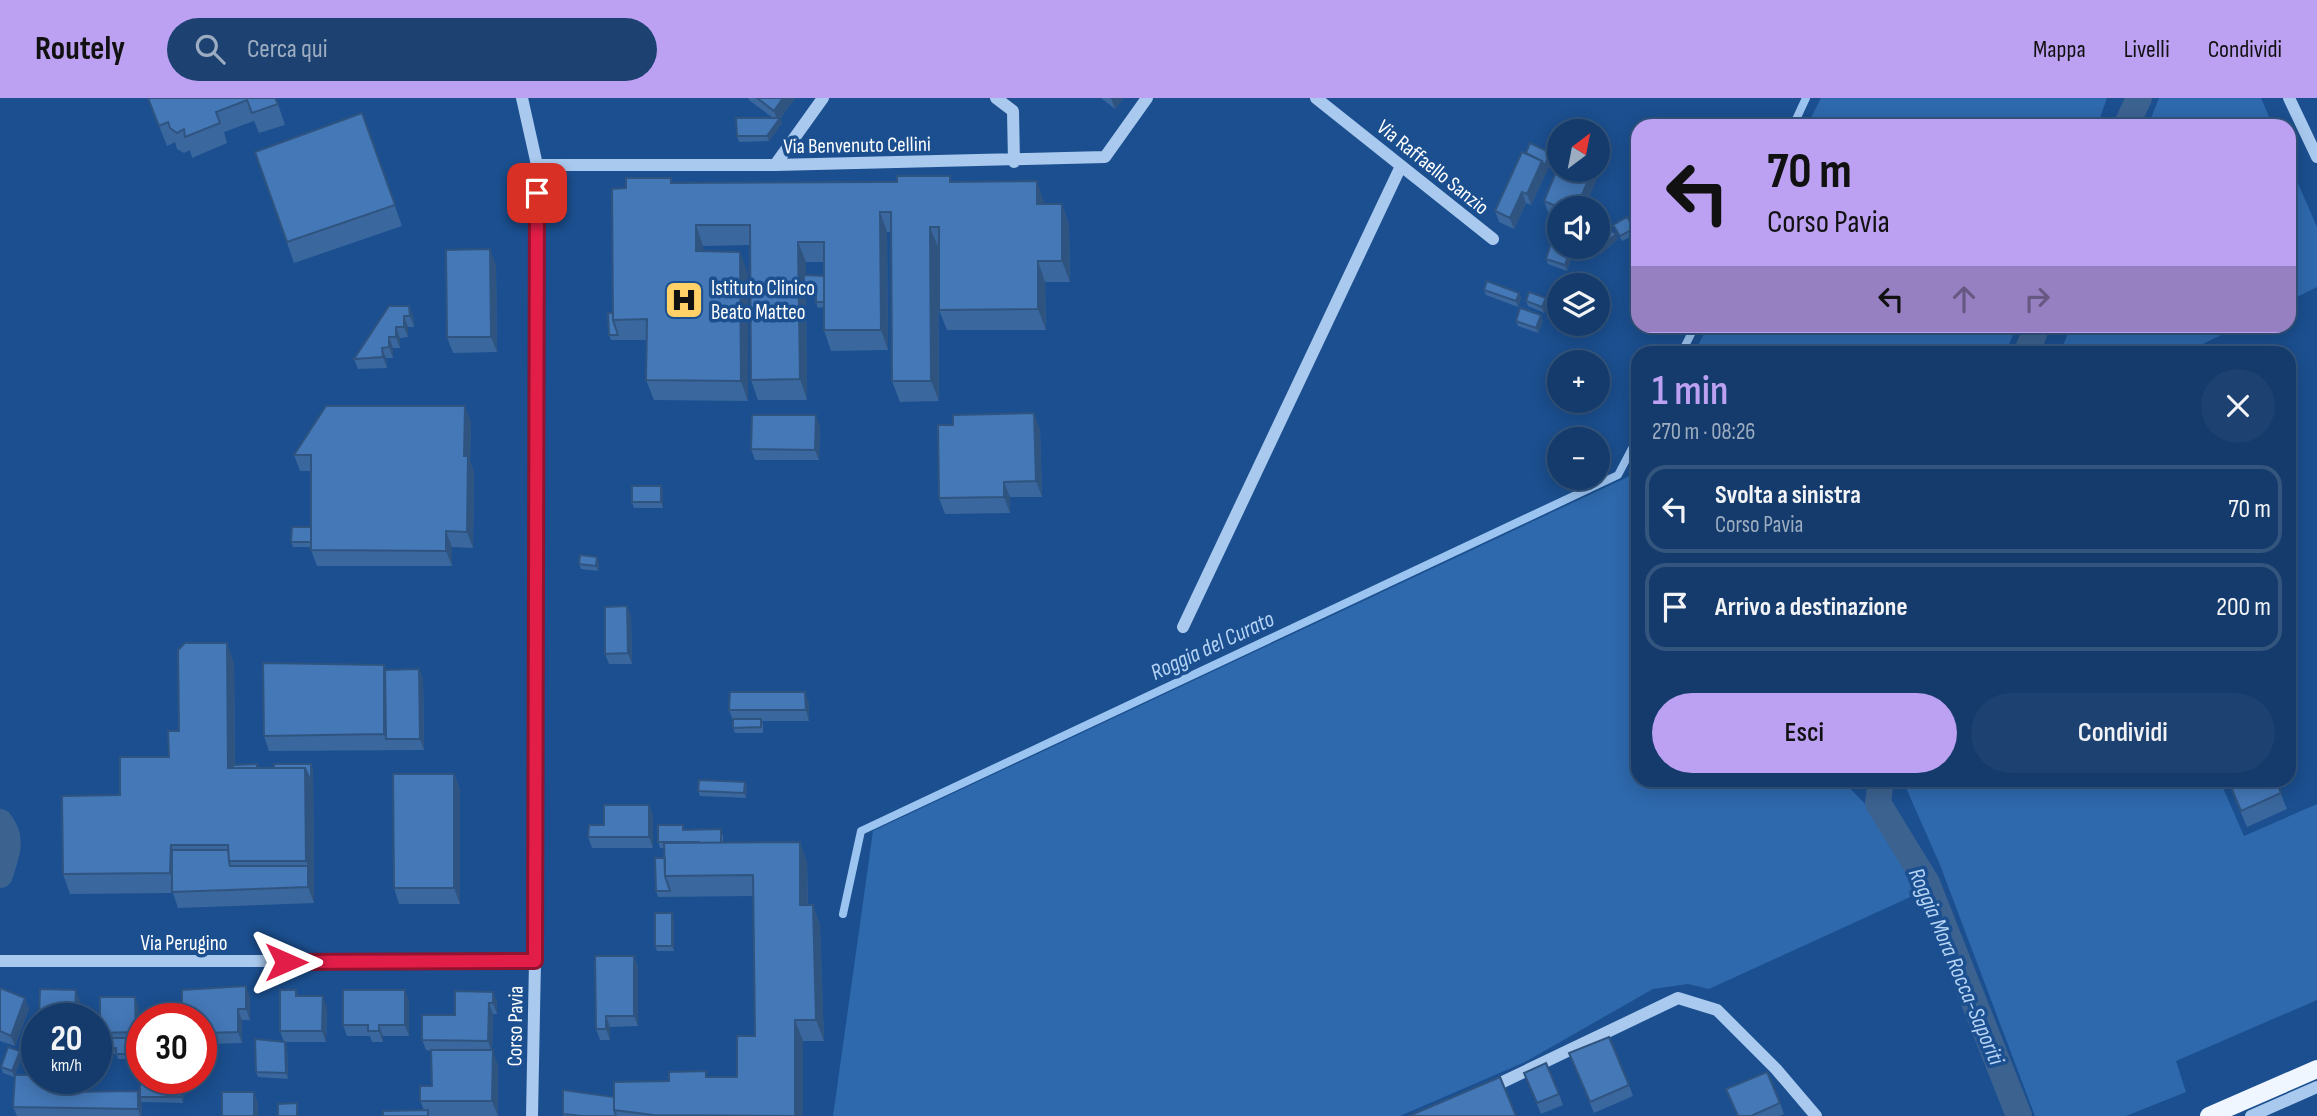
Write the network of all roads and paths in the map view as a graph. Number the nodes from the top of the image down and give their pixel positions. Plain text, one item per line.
1 (522, 98) edge
2 (823, 98) edge
3 (996, 98) edge
4 (1147, 98) edge
5 (1316, 98) edge
6 (2289, 98) edge
7 (2317, 157) edge
8 (1014, 162) junction
9 (537, 165) junction
10 (775, 165) junction
11 (1401, 166) junction
12 (1493, 239) dead end
13 (1183, 627) dead end
14 (0, 961) edge
15 (535, 961) junction
16 (2317, 1069) edge
17 (2317, 1087) edge
18 (1476, 1094) edge
19 (532, 1116) edge
20 (1816, 1116) edge
21 (2209, 1116) edge
22 (2251, 1116) edge

1 - 9 street, Corso Pavia
2 - 10 street
3 - 8 street
4 - 8 street, Via Benvenuto Cellini
5 - 11 street, Via Raffaello Sanzio
6 - 7 street
8 - 10 street, Via Benvenuto Cellini
9 - 10 street, Via Benvenuto Cellini
9 - 15 street, Corso Pavia
11 - 12 street, Via Raffaello Sanzio
11 - 13 street
14 - 15 street, Via Perugino
15 - 19 street, Corso Pavia
16 - 21 main road
17 - 22 street
18 - 20 street

